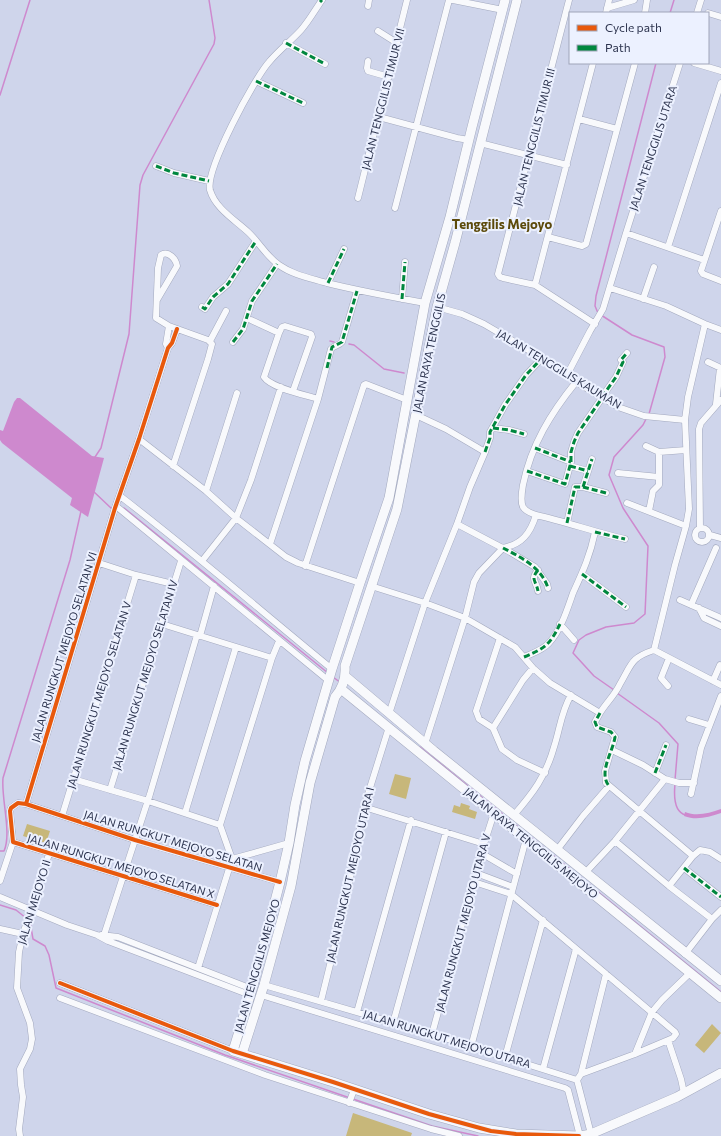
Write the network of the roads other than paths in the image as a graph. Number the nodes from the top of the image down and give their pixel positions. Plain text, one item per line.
1 (408, 0) edge
2 (448, 0) edge
3 (453, 0) edge
4 (505, 0) edge
5 (517, 0) edge
6 (569, 0) edge
7 (609, 0) edge
8 (634, 0) edge
9 (647, 0) edge
10 (701, 0) edge
11 (320, 1) edge
12 (503, 10) junction
13 (607, 11) edge
14 (697, 11) edge
15 (645, 12) edge
16 (709, 13) edge
17 (721, 17) edge
18 (378, 31) dead end
19 (286, 43) junction
20 (397, 43) junction
21 (368, 61) dead end
22 (325, 64) dead end
23 (593, 64) edge
24 (635, 64) edge
25 (680, 64) edge
26 (697, 64) edge
27 (486, 70) junction
28 (721, 71) edge
29 (498, 74) junction
30 (389, 77) junction
31 (256, 81) junction
32 (721, 83) edge
33 (303, 103) dead end
34 (379, 117) junction
35 (578, 118) junction
36 (415, 127) junction
37 (617, 129) junction
38 (469, 140) junction
39 (480, 143) junction
40 (529, 155) junction
41 (566, 165) junction
42 (156, 166) dead end
43 (210, 181) junction
44 (358, 198) dead end
45 (395, 208) dead end
46 (721, 211) edge
47 (450, 217) junction
48 (461, 221) junction
49 (626, 233) junction
50 (548, 238) junction
51 (256, 241) junction
52 (668, 247) junction
53 (344, 249) dead end
54 (704, 260) junction
55 (405, 262) dead end
56 (277, 264) junction
57 (654, 267) dead end
58 (721, 281) edge
59 (328, 283) junction
60 (535, 285) junction
61 (610, 288) junction
62 (357, 291) junction
63 (402, 299) junction
64 (643, 299) junction
65 (157, 300) junction
66 (425, 303) junction
67 (437, 306) junction
68 (202, 307) dead end
69 (226, 311) dead end
70 (252, 320) dead end
71 (595, 324) junction
72 (705, 324) junction
73 (169, 326) junction
74 (177, 329) junction
75 (721, 330) edge
76 (279, 333) junction
77 (210, 341) junction
78 (233, 342) dead end
79 (168, 348) junction
80 (627, 353) dead end
81 (542, 358) junction
82 (708, 362) dead end
83 (721, 368) edge
84 (568, 375) junction
85 (576, 382) junction
86 (281, 387) junction
87 (293, 391) junction
88 (237, 393) dead end
89 (602, 398) junction
90 (318, 399) junction
91 (407, 400) junction
92 (719, 402) edge
93 (416, 415) junction
94 (685, 420) junction
95 (493, 428) junction
96 (524, 434) dead end
97 (139, 439) junction
98 (646, 446) dead end
99 (535, 448) junction
100 (686, 450) junction
101 (485, 452) junction
102 (659, 452) junction
103 (592, 459) dead end
104 (571, 464) junction
105 (173, 466) junction
106 (527, 471) junction
107 (588, 472) junction
108 (618, 473) dead end
109 (659, 477) junction
110 (583, 487) junction
111 (206, 491) junction
112 (606, 493) dead end
113 (120, 496) junction
114 (627, 502) dead end
115 (116, 506) junction
116 (648, 511) junction
117 (536, 515) junction
118 (236, 518) junction
119 (567, 523) junction
120 (457, 524) junction
121 (686, 526) junction
122 (700, 528) junction
123 (595, 532) junction
124 (375, 538) junction
125 (708, 538) junction
126 (721, 538) edge
127 (624, 539) dead end
128 (386, 542) junction
129 (270, 544) junction
130 (503, 548) junction
131 (718, 549) edge
132 (181, 561) junction
133 (202, 561) junction
134 (99, 563) junction
135 (305, 566) junction
136 (538, 570) junction
137 (582, 574) junction
138 (136, 575) junction
139 (360, 583) junction
140 (173, 584) junction
141 (220, 586) junction
142 (371, 586) junction
143 (548, 588) dead end
144 (538, 591) dead end
145 (680, 600) dead end
146 (425, 603) junction
147 (691, 605) junction
148 (626, 607) dead end
149 (699, 608) junction
150 (465, 618) junction
151 (721, 618) edge
152 (162, 624) junction
153 (560, 624) junction
154 (721, 626) edge
155 (344, 632) junction
156 (198, 635) junction
157 (354, 636) junction
158 (500, 638) junction
159 (574, 640) dead end
160 (279, 641) junction
161 (236, 647) junction
162 (654, 650) junction
163 (524, 657) junction
164 (272, 658) junction
165 (669, 658) junction
166 (720, 665) dead end
167 (533, 668) junction
168 (330, 675) junction
169 (713, 681) junction
170 (344, 683) junction
171 (721, 685) edge
172 (668, 686) dead end
173 (571, 695) junction
174 (721, 696) edge
175 (600, 713) junction
176 (389, 714) junction
177 (689, 719) dead end
178 (709, 725) junction
179 (389, 728) junction
180 (493, 728) junction
181 (425, 744) junction
182 (666, 745) dead end
183 (612, 750) junction
184 (432, 756) junction
185 (305, 761) junction
186 (315, 764) junction
187 (545, 773) junction
188 (656, 773) junction
189 (73, 779) junction
190 (668, 780) junction
191 (694, 783) junction
192 (609, 786) junction
193 (110, 790) junction
194 (691, 794) dead end
195 (148, 801) junction
196 (26, 804) junction
197 (364, 807) junction
198 (639, 811) junction
199 (185, 813) junction
200 (494, 813) junction
201 (514, 815) junction
202 (62, 816) junction
203 (411, 820) junction
204 (220, 825) junction
205 (446, 832) junction
206 (526, 839) junction
207 (135, 840) junction
208 (615, 841) junction
209 (12, 842) junction
210 (289, 843) junction
211 (484, 844) junction
212 (557, 850) junction
213 (481, 853) junction
214 (49, 854) junction
215 (693, 856) junction
216 (232, 859) junction
217 (721, 859) edge
218 (561, 861) junction
219 (229, 868) junction
220 (684, 868) junction
221 (476, 873) junction
222 (585, 873) junction
223 (517, 874) junction
224 (123, 877) junction
225 (0, 881) edge
226 (280, 882) junction
227 (474, 882) junction
228 (669, 886) junction
229 (513, 887) junction
230 (511, 894) junction
231 (0, 897) edge
232 (721, 897) edge
233 (217, 905) junction
234 (31, 910) junction
235 (721, 910) edge
236 (712, 919) junction
237 (543, 920) junction
238 (269, 927) junction
239 (0, 929) edge
240 (279, 929) junction
241 (23, 934) junction
242 (102, 936) junction
243 (576, 949) junction
244 (685, 954) junction
245 (198, 968) junction
246 (690, 973) junction
247 (606, 974) junction
248 (720, 977) edge
249 (60, 983) dead end
250 (264, 985) junction
251 (251, 992) junction
252 (261, 995) junction
253 (307, 997) junction
254 (60, 998) dead end
255 (721, 998) edge
256 (320, 1001) junction
257 (304, 1008) junction
258 (123, 1009) junction
259 (357, 1012) junction
260 (652, 1012) junction
261 (120, 1020) junction
262 (393, 1023) junction
263 (411, 1028) junction
264 (432, 1034) junction
265 (408, 1039) junction
266 (670, 1039) junction
267 (234, 1047) junction
268 (471, 1047) junction
269 (243, 1050) junction
270 (635, 1054) junction
271 (505, 1057) junction
272 (543, 1069) junction
273 (721, 1073) edge
274 (579, 1077) junction
275 (353, 1091) junction
276 (684, 1093) junction
277 (350, 1102) junction
278 (585, 1111) junction
279 (574, 1113) junction
280 (490, 1133) edge
281 (590, 1134) junction
282 (20, 1136) edge
283 (459, 1136) edge
284 (580, 1136) edge

1 - 20 street, JALAN TENGGILIS TIMUR VII
2 - 36 street
3 - 12 street
4 - 12 main road, JALAN RAYA TENGGILIS
5 - 29 main road, JALAN RAYA TENGGILIS
6 - 40 street, JALAN TENGGILIS TIMUR III
7 - 13 street
8 - 13 street
9 - 15 street
10 - 14 street
11 - 19 street
12 - 27 main road, JALAN RAYA TENGGILIS
16 - 17 street
18 - 20 street
19 - 22 street
19 - 31 street
20 - 30 street, JALAN TENGGILIS TIMUR VII
21 - 30 street
23 - 35 street
24 - 37 street
25 - 49 street, JALAN TENGGILIS UTARA
26 - 28 street
27 - 29 main road
27 - 38 main road, JALAN RAYA TENGGILIS
29 - 39 main road, JALAN RAYA TENGGILIS
30 - 34 street, JALAN TENGGILIS TIMUR VII
31 - 33 street
31 - 43 street
32 - 52 street
34 - 36 street
34 - 44 street, JALAN TENGGILIS TIMUR VII
35 - 37 street
35 - 41 street
36 - 38 street
36 - 45 street
37 - 50 street
38 - 47 main road, JALAN RAYA TENGGILIS
39 - 40 street
39 - 48 main road, JALAN RAYA TENGGILIS
40 - 41 street
40 - 60 street, JALAN TENGGILIS TIMUR III
41 - 50 street
42 - 43 street
43 - 51 street
46 - 54 street
47 - 48 main road
47 - 66 main road, JALAN RAYA TENGGILIS
48 - 67 main road, JALAN RAYA TENGGILIS
49 - 52 street
49 - 61 street, JALAN TENGGILIS UTARA
50 - 60 street
51 - 56 street
51 - 68 street
52 - 54 street
53 - 59 street
54 - 58 street
55 - 63 street
56 - 59 street
56 - 78 street
57 - 64 street
59 - 62 street
60 - 71 street
61 - 64 street
61 - 71 street, JALAN TENGGILIS UTARA
62 - 63 street
62 - 90 street
63 - 66 street
64 - 72 street
65 - 65 street
65 - 73 street
66 - 91 main road, JALAN RAYA TENGGILIS
67 - 81 street, JALAN TENGGILIS KAUMAN
67 - 93 main road, JALAN RAYA TENGGILIS
69 - 77 street
70 - 76 street
71 - 84 street, JALAN TENGGILIS UTARA
72 - 75 street
72 - 94 street
73 - 74 street
73 - 79 street
74 - 77 street
74 - 79 street
76 - 86 street
76 - 87 street
77 - 105 street
79 - 97 street, JALAN RUNGKUT MEJOYO SELATAN VI
80 - 89 street
81 - 84 street, JALAN TENGGILIS KAUMAN
81 - 95 street
82 - 83 street
83 - 92 street
84 - 85 street, JALAN TENGGILIS KAUMAN
85 - 89 street, JALAN TENGGILIS KAUMAN
85 - 99 street
86 - 87 street
86 - 118 street
87 - 90 street
88 - 111 street
89 - 94 street, JALAN TENGGILIS KAUMAN
89 - 104 street
90 - 129 street
91 - 124 main road, JALAN RAYA TENGGILIS
91 - 135 street
92 - 122 street
93 - 101 street
93 - 128 main road, JALAN RAYA TENGGILIS
94 - 100 street
95 - 96 street
95 - 101 street
97 - 105 street
97 - 113 street, JALAN RUNGKUT MEJOYO SELATAN VI
98 - 102 street
99 - 104 street
99 - 106 street
100 - 102 street
100 - 121 street
101 - 120 street
102 - 109 street
103 - 107 street
104 - 106 street
104 - 107 street
105 - 111 street
106 - 117 street
107 - 110 street
108 - 109 street
109 - 116 street
110 - 112 street
110 - 119 street
111 - 118 street
113 - 115 street, JALAN RUNGKUT MEJOYO SELATAN VI
113 - 133 street
114 - 116 street
115 - 132 street
115 - 134 street, JALAN RUNGKUT MEJOYO SELATAN VI
116 - 121 street
117 - 119 street
117 - 130 street
118 - 129 street
118 - 133 street
119 - 123 street
120 - 130 street
120 - 146 street
121 - 162 street
122 - 125 street
122 - 125 street
123 - 127 street
123 - 137 street
124 - 128 main road
124 - 139 main road, JALAN RAYA TENGGILIS
125 - 126 street
125 - 131 street
128 - 142 main road, JALAN RAYA TENGGILIS
129 - 135 street
130 - 136 street
130 - 150 street
131 - 147 street
132 - 140 street, JALAN RUNGKUT MEJOYO SELATAN IV
132 - 141 street
133 - 141 street
134 - 138 street
134 - 196 street, JALAN RUNGKUT MEJOYO SELATAN VI
135 - 139 street
136 - 143 street
136 - 144 street
137 - 148 street
137 - 153 street
138 - 140 street
138 - 189 street, JALAN RUNGKUT MEJOYO SELATAN V
139 - 155 main road, JALAN RAYA TENGGILIS
140 - 152 street, JALAN RUNGKUT MEJOYO SELATAN IV
141 - 156 street
141 - 160 street
141 - 168 street
142 - 146 street
142 - 157 main road, JALAN RAYA TENGGILIS
145 - 147 street
146 - 150 street
146 - 176 street
147 - 149 street
149 - 151 street
149 - 154 street
150 - 158 street
150 - 181 street
152 - 156 street
152 - 193 street, JALAN RUNGKUT MEJOYO SELATAN IV
153 - 159 street
153 - 163 street
155 - 157 main road
155 - 168 main road, JALAN RAYA TENGGILIS
156 - 161 street
156 - 195 street
157 - 170 main road, JALAN RAYA TENGGILIS
158 - 163 street
158 - 180 street
160 - 164 street
160 - 168 street
161 - 164 street
161 - 199 street
162 - 165 street
162 - 175 street
163 - 167 street
164 - 204 street
165 - 169 street
165 - 172 street
166 - 169 street
167 - 173 street
167 - 180 street
168 - 185 main road, JALAN TENGGILIS MEJOYO
169 - 171 street
170 - 176 main road, JALAN RAYA TENGGILIS MEJOYO
170 - 179 main road, JALAN RAYA TENGGILIS MEJOYO
170 - 186 main road, JALAN TENGGILIS MEJOYO
173 - 175 street
173 - 187 street
174 - 178 street
175 - 183 street
176 - 181 main road, JALAN RAYA TENGGILIS MEJOYO
177 - 178 street
178 - 191 street
179 - 184 main road, JALAN RAYA TENGGILIS MEJOYO
179 - 197 street, JALAN RUNGKUT MEJOYO UTARA I
180 - 187 street
181 - 184 main road, JALAN RAYA TENGGILIS MEJOYO
182 - 188 street
183 - 188 street
183 - 192 street
184 - 200 main road, JALAN RAYA TENGGILIS MEJOYO
184 - 201 main road, JALAN RAYA TENGGILIS MEJOYO
185 - 186 main road
185 - 210 main road, JALAN TENGGILIS MEJOYO
186 - 240 main road, JALAN TENGGILIS MEJOYO
187 - 201 street
188 - 190 street
189 - 193 street
189 - 202 street, JALAN RUNGKUT MEJOYO SELATAN V
190 - 191 street
190 - 198 street
191 - 194 street
192 - 198 street
192 - 212 street
193 - 195 street
195 - 199 street
195 - 207 street
196 - 202 street
196 - 209 street, JALAN RUNGKUT MEJOYO SELATAN X
197 - 203 street
197 - 256 street, JALAN RUNGKUT MEJOYO UTARA I
198 - 208 street
198 - 215 street
199 - 204 street
200 - 206 main road, JALAN RAYA TENGGILIS MEJOYO
200 - 211 street, JALAN RUNGKUT MEJOYO UTARA V
201 - 212 main road, JALAN RAYA TENGGILIS MEJOYO
202 - 207 street, JALAN RUNGKUT MEJOYO SELATAN
203 - 205 street
203 - 259 street
204 - 216 street
205 - 211 street
205 - 262 street
206 - 218 main road, JALAN RAYA TENGGILIS MEJOYO
206 - 223 street
207 - 219 street, JALAN RUNGKUT MEJOYO SELATAN
207 - 224 street
208 - 222 street
208 - 228 street
209 - 214 street, JALAN RUNGKUT MEJOYO SELATAN X
209 - 225 street
210 - 216 street
210 - 226 main road, JALAN TENGGILIS MEJOYO
211 - 213 street, JALAN RUNGKUT MEJOYO UTARA V
212 - 218 main road, JALAN RAYA TENGGILIS MEJOYO
213 - 221 street, JALAN RUNGKUT MEJOYO UTARA V
213 - 223 street
214 - 224 street, JALAN RUNGKUT MEJOYO SELATAN X
214 - 234 street, JALAN MEJOYO II
215 - 217 street
215 - 220 street
216 - 219 street
218 - 222 main road, JALAN RAYA TENGGILIS MEJOYO
218 - 246 main road, JALAN RAYA TENGGILIS MEJOYO
219 - 226 street, JALAN RUNGKUT MEJOYO SELATAN
219 - 233 street
220 - 228 street
220 - 232 street
221 - 227 street, JALAN RUNGKUT MEJOYO UTARA V
221 - 229 street
222 - 244 main road, JALAN RAYA TENGGILIS MEJOYO
223 - 229 street
224 - 233 street, JALAN RUNGKUT MEJOYO SELATAN X
224 - 242 street
226 - 238 main road, JALAN TENGGILIS MEJOYO
227 - 230 street
227 - 264 street, JALAN RUNGKUT MEJOYO UTARA V
228 - 236 street
229 - 230 street
230 - 237 street
230 - 268 street
231 - 234 street
233 - 245 street
234 - 241 street, JALAN MEJOYO II
234 - 242 street
235 - 236 street
236 - 244 street
237 - 243 street
237 - 271 street
238 - 240 main road
238 - 251 main road, JALAN TENGGILIS MEJOYO
239 - 241 street
240 - 250 main road, JALAN TENGGILIS MEJOYO
241 - 282 street, JALAN MEJOYO II
242 - 245 street
242 - 251 street
243 - 247 street
243 - 272 street
244 - 248 main road, JALAN RAYA TENGGILIS MEJOYO
245 - 251 street
246 - 255 main road, JALAN RAYA TENGGILIS MEJOYO
246 - 260 street
247 - 260 street
247 - 274 street
249 - 258 street
250 - 252 main road, JALAN TENGGILIS MEJOYO
250 - 253 street, JALAN RUNGKUT MEJOYO UTARA
251 - 267 main road, JALAN TENGGILIS MEJOYO
252 - 257 street, JALAN RUNGKUT MEJOYO UTARA
252 - 269 main road, JALAN TENGGILIS MEJOYO
253 - 256 street, JALAN RUNGKUT MEJOYO UTARA
253 - 257 street
254 - 261 street
256 - 259 street, JALAN RUNGKUT MEJOYO UTARA
257 - 265 street, JALAN RUNGKUT MEJOYO UTARA
258 - 261 street
258 - 267 street
259 - 262 street, JALAN RUNGKUT MEJOYO UTARA
260 - 266 street
260 - 270 street
261 - 277 street
262 - 263 street, JALAN RUNGKUT MEJOYO UTARA
263 - 264 street, JALAN RUNGKUT MEJOYO UTARA
263 - 265 street
264 - 268 street, JALAN RUNGKUT MEJOYO UTARA
265 - 279 street, JALAN RUNGKUT MEJOYO UTARA
266 - 270 street
266 - 276 street
267 - 269 main road
268 - 271 street, JALAN RUNGKUT MEJOYO UTARA
269 - 275 main road
270 - 274 street
271 - 272 street, JALAN RUNGKUT MEJOYO UTARA
272 - 274 street, JALAN RUNGKUT MEJOYO UTARA
273 - 276 main road
274 - 278 street
275 - 277 street
275 - 280 main road
276 - 281 main road
277 - 283 street
278 - 279 street
278 - 281 street
279 - 284 street, JALAN RUNGKUT MEJOYO UTARA
280 - 284 main road
281 - 284 main road

